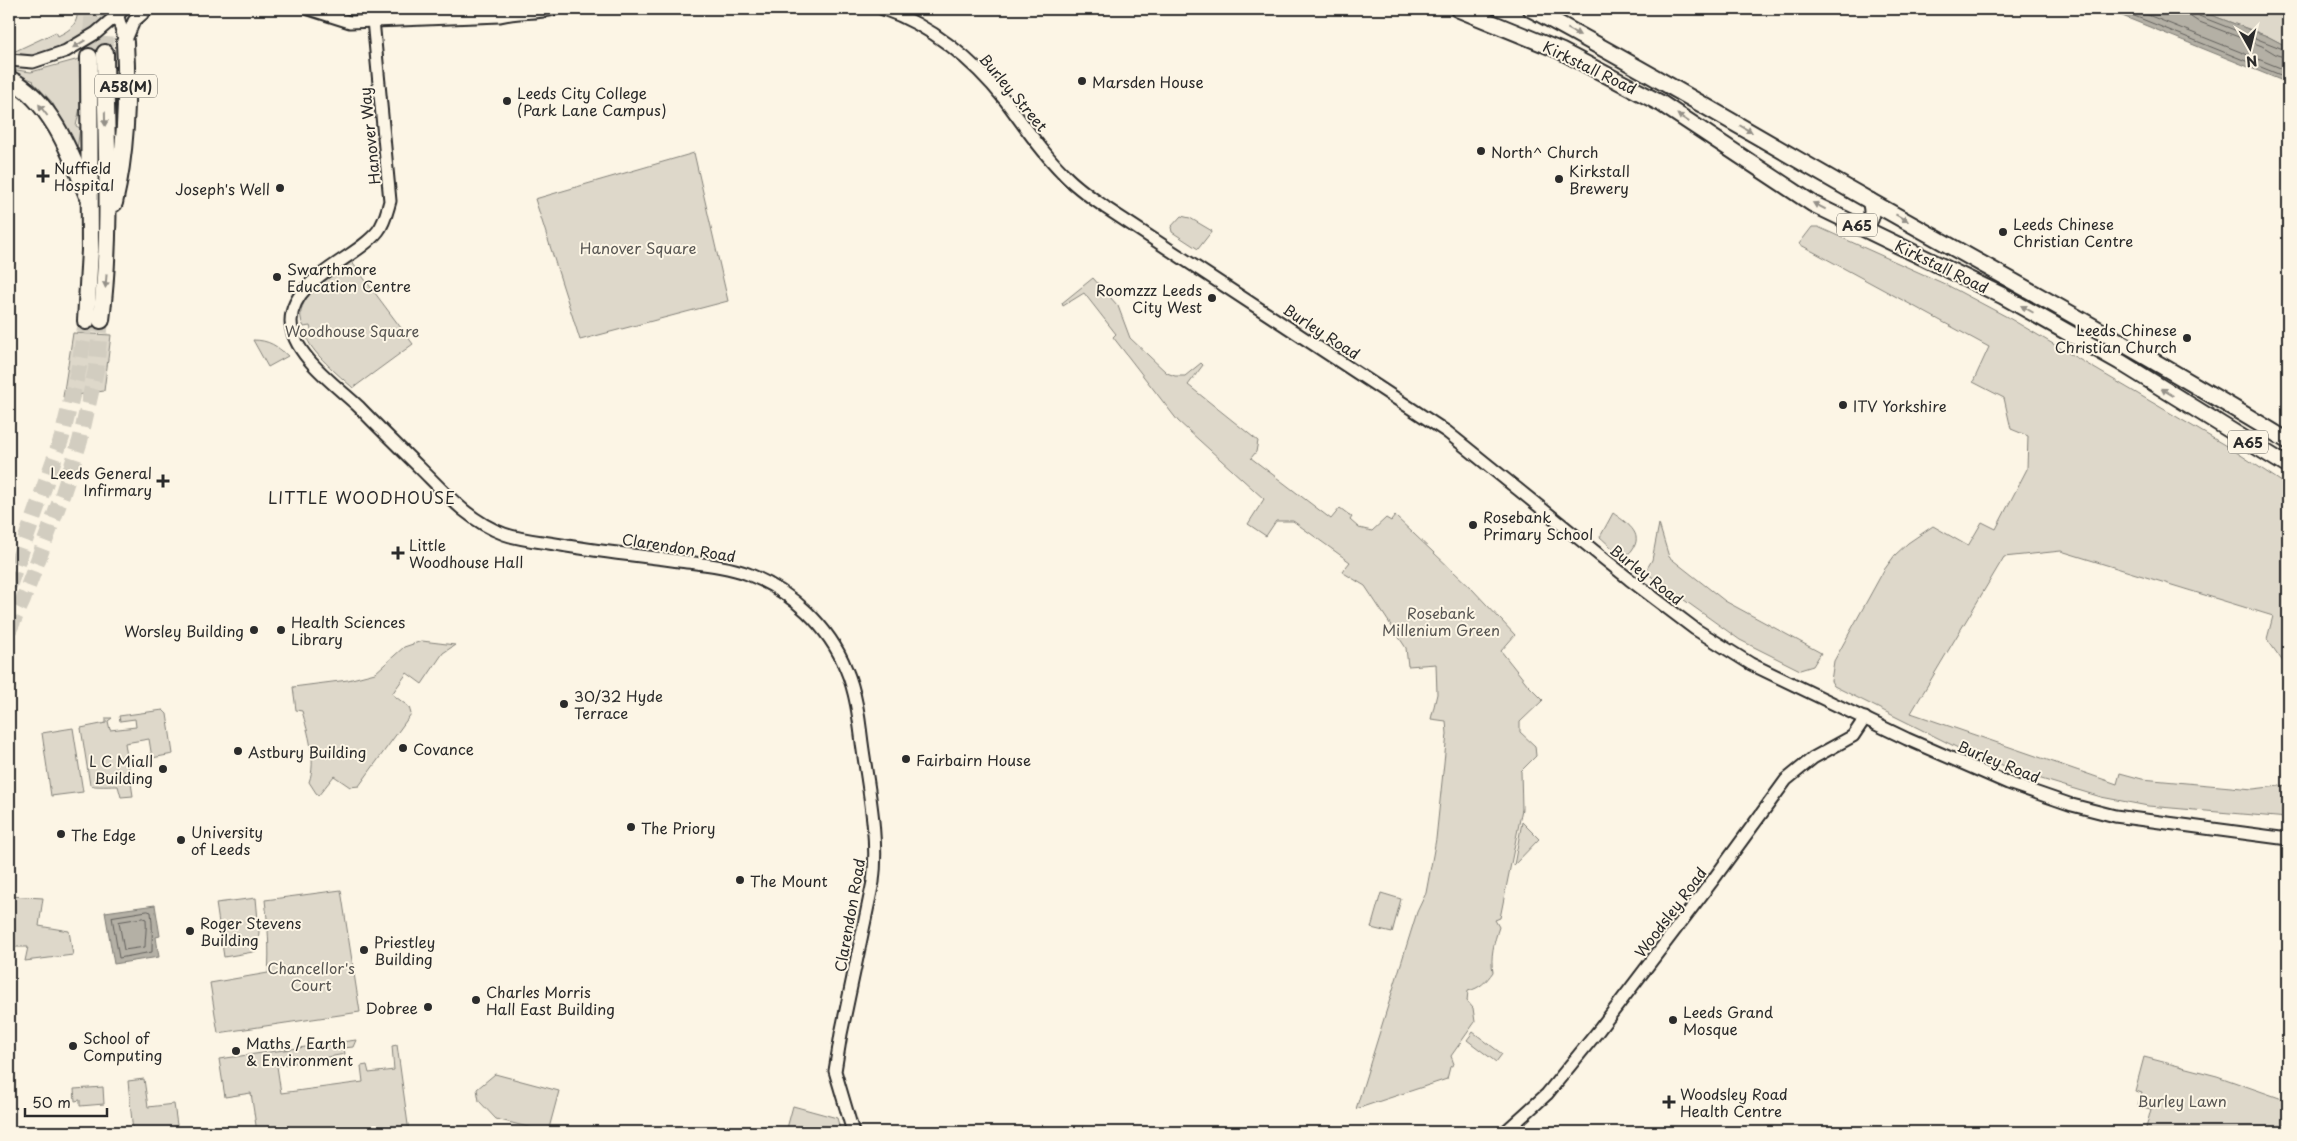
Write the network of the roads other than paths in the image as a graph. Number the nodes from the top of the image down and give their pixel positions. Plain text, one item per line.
1 (148, 9) edge
2 (309, 9) edge
3 (372, 9) edge
4 (554, 9) edge
5 (884, 9) edge
6 (1458, 9) edge
7 (1531, 9) edge
8 (118, 10) edge
9 (511, 10) edge
10 (372, 22) junction
11 (125, 42) junction
12 (105, 53) tunnel mouth
13 (88, 57) tunnel mouth
14 (9, 60) edge
15 (9, 79) edge
16 (1773, 144) junction
17 (1758, 166) junction
18 (1063, 174) joint
19 (1870, 201) junction
20 (90, 203) junction
21 (1864, 228) junction
22 (107, 230) junction
23 (292, 329) joint
24 (2288, 441) edge
25 (2288, 466) edge
26 (1865, 718) junction
27 (2288, 834) edge
28 (2264, 835) junction
29 (2288, 839) edge
30 (853, 1132) edge
31 (1505, 1132) edge

1 - 11 street
2 - 10 street
3 - 10 street, Hanover Way
4 - 9 street
5 - 18 street, Burley Street
17 -> 6 main road, Kirkstall Road / A65
7 -> 16 main road, Kirkstall Road / A65
8 - 11 street
8 -> 14 street
9 - 10 street
10 - 23 street, Hanover Way
11 - 22 highway, A58(M)
12 -> 22 highway, A58(M)
13 - 20 highway, A58(M)
20 -> 15 highway, A58(M)
16 - 17 main road
16 - 19 main road, Kirkstall Road / A65
21 -> 17 main road, Kirkstall Road / A65
18 - 26 street, Burley Road
19 - 21 main road
19 -> 24 main road, Kirkstall Road / A65
22 -> 20 highway, A58(M)
25 -> 21 main road, Kirkstall Road / A65
23 - 30 street, Clarendon Road
26 - 28 street, Burley Road
26 - 31 street, Woodsley Road
27 - 28 street
28 - 29 street, Burley Road

